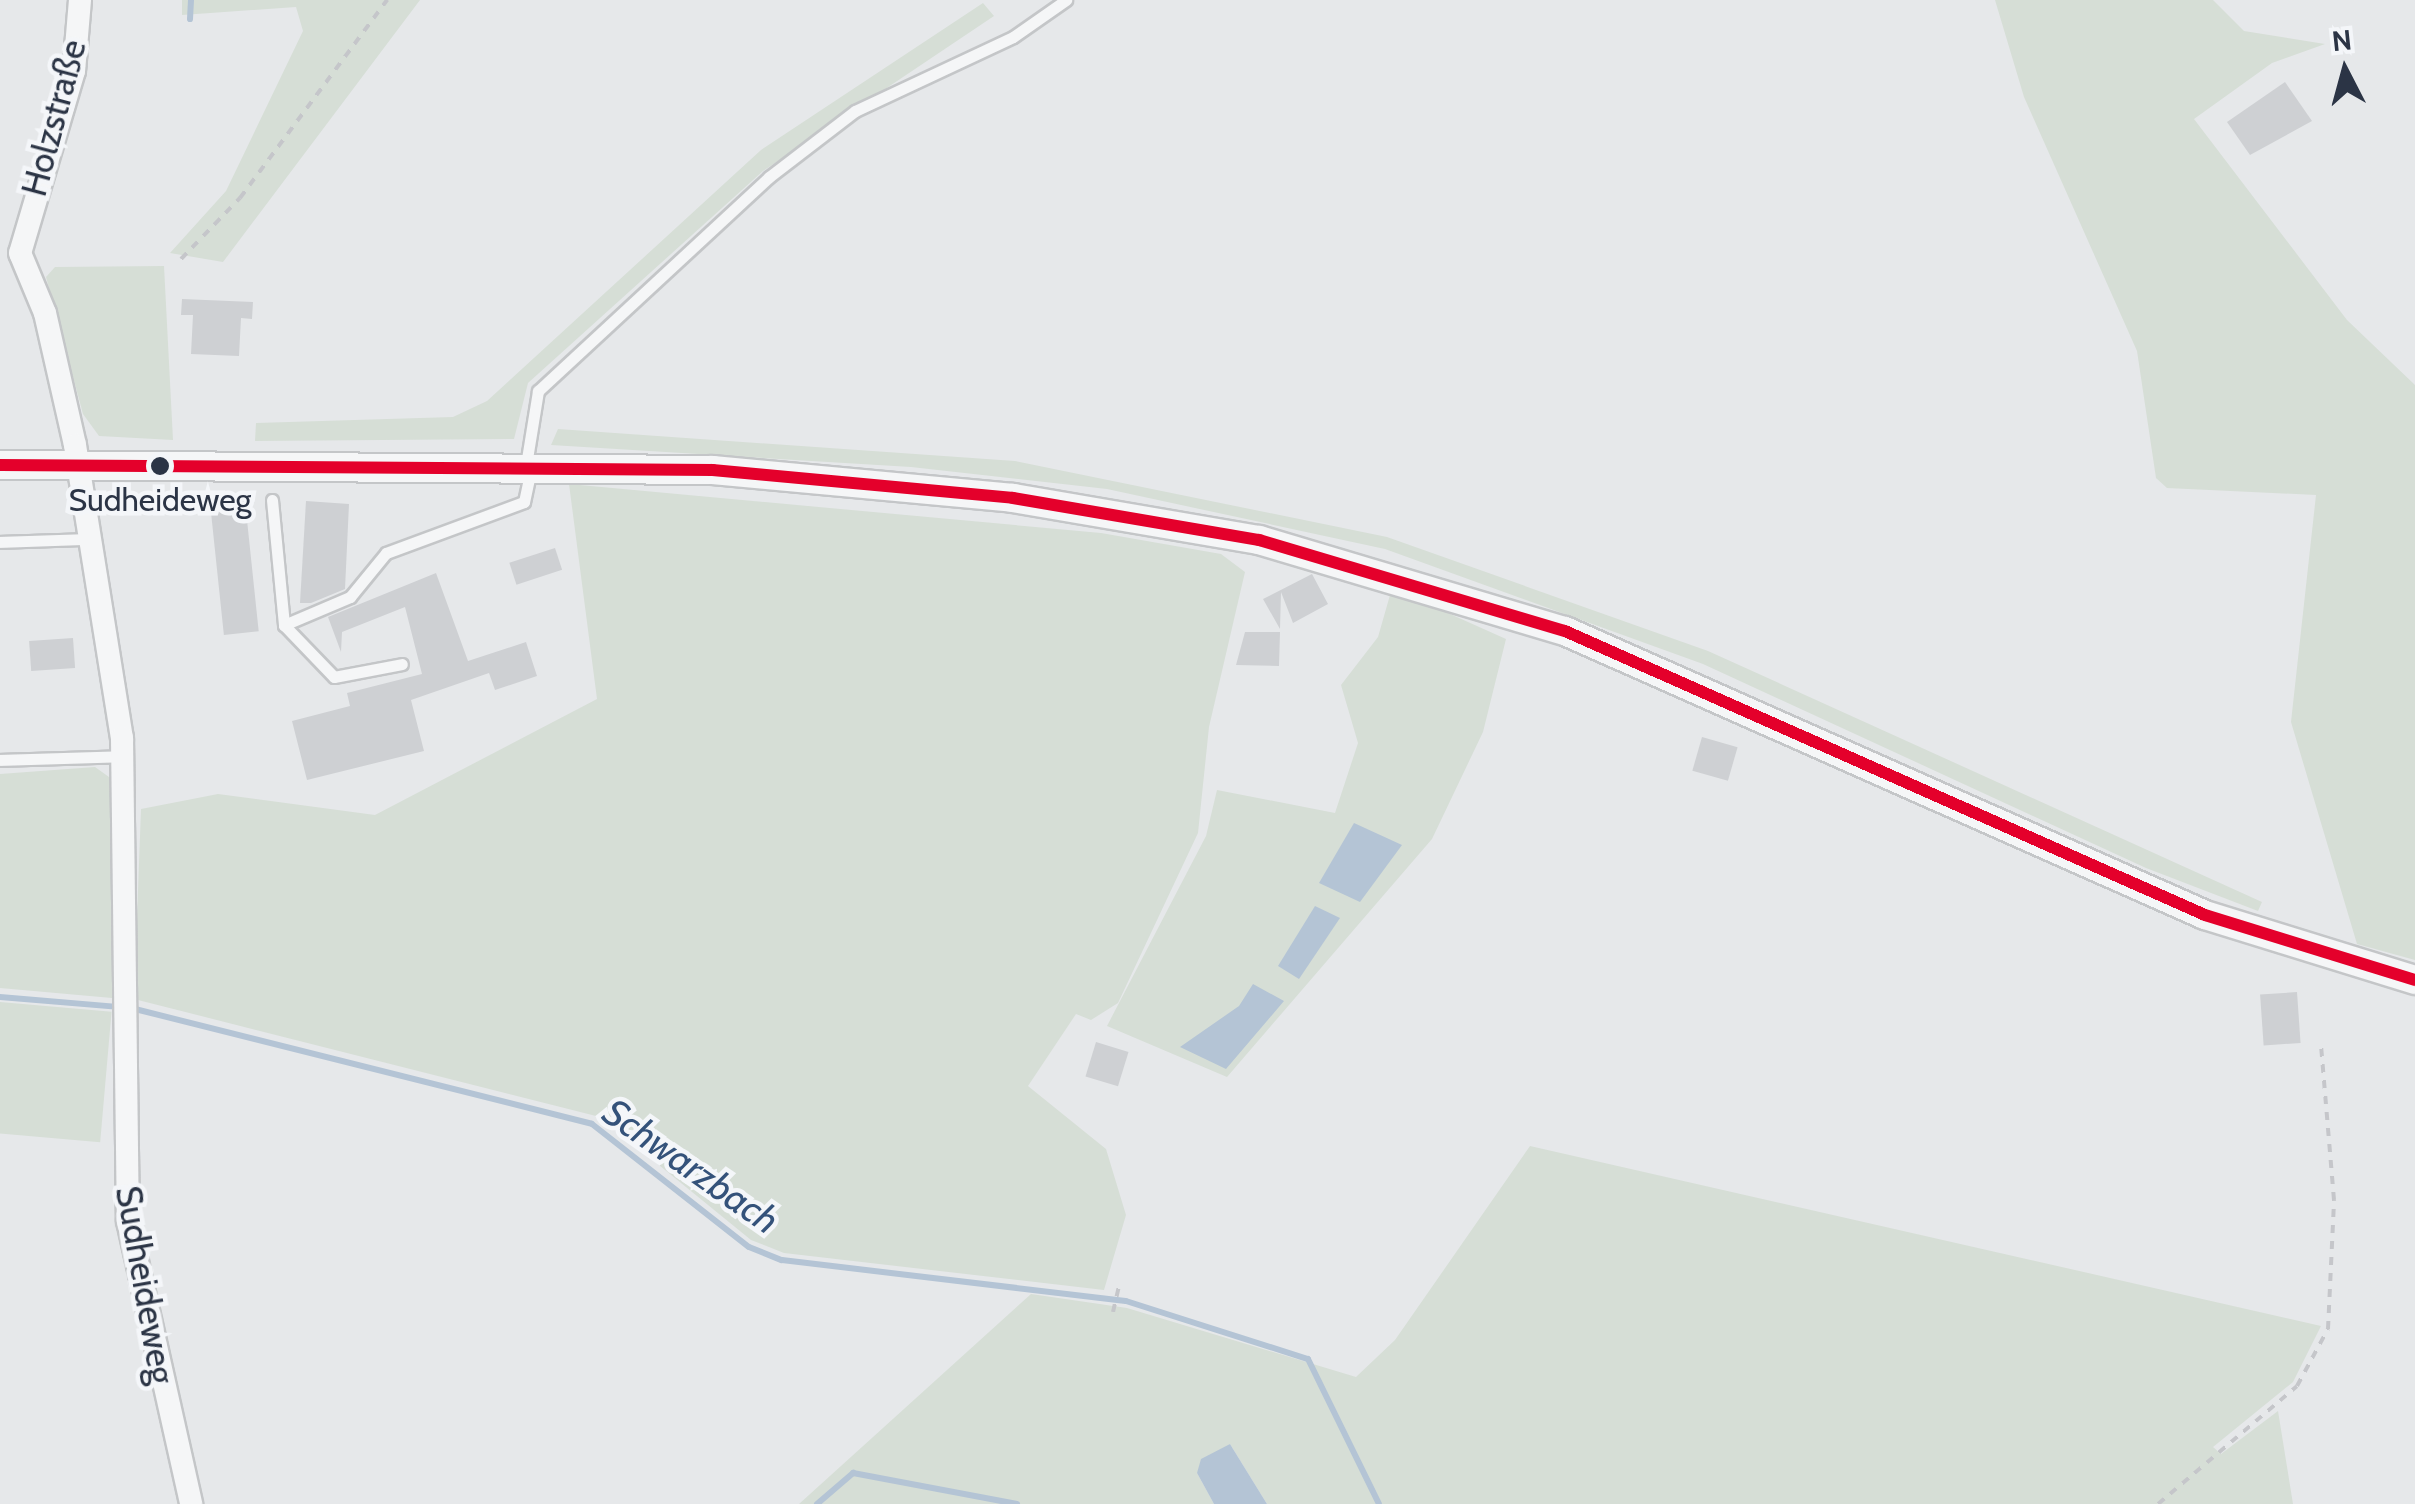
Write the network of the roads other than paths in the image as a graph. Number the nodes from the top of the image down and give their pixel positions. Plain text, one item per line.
1 (80, 0) edge
2 (1066, 0) edge
3 (0, 465) edge
4 (529, 465) junction
5 (78, 467) junction
6 (272, 500) dead end
7 (84, 539) junction
8 (0, 542) edge
9 (284, 625) junction
10 (402, 664) dead end
11 (124, 756) junction
12 (0, 760) edge
13 (2405, 978) edge
14 (191, 1504) edge

1 - 5 street, Holzstraße
2 - 4 lane
3 - 5 street
4 - 5 street
4 - 9 lane
4 - 13 street
5 - 7 street, Sudheideweg
6 - 9 lane
7 - 8 lane
7 - 11 street, Sudheideweg
9 - 10 lane
11 - 12 lane
11 - 14 street, Sudheideweg

